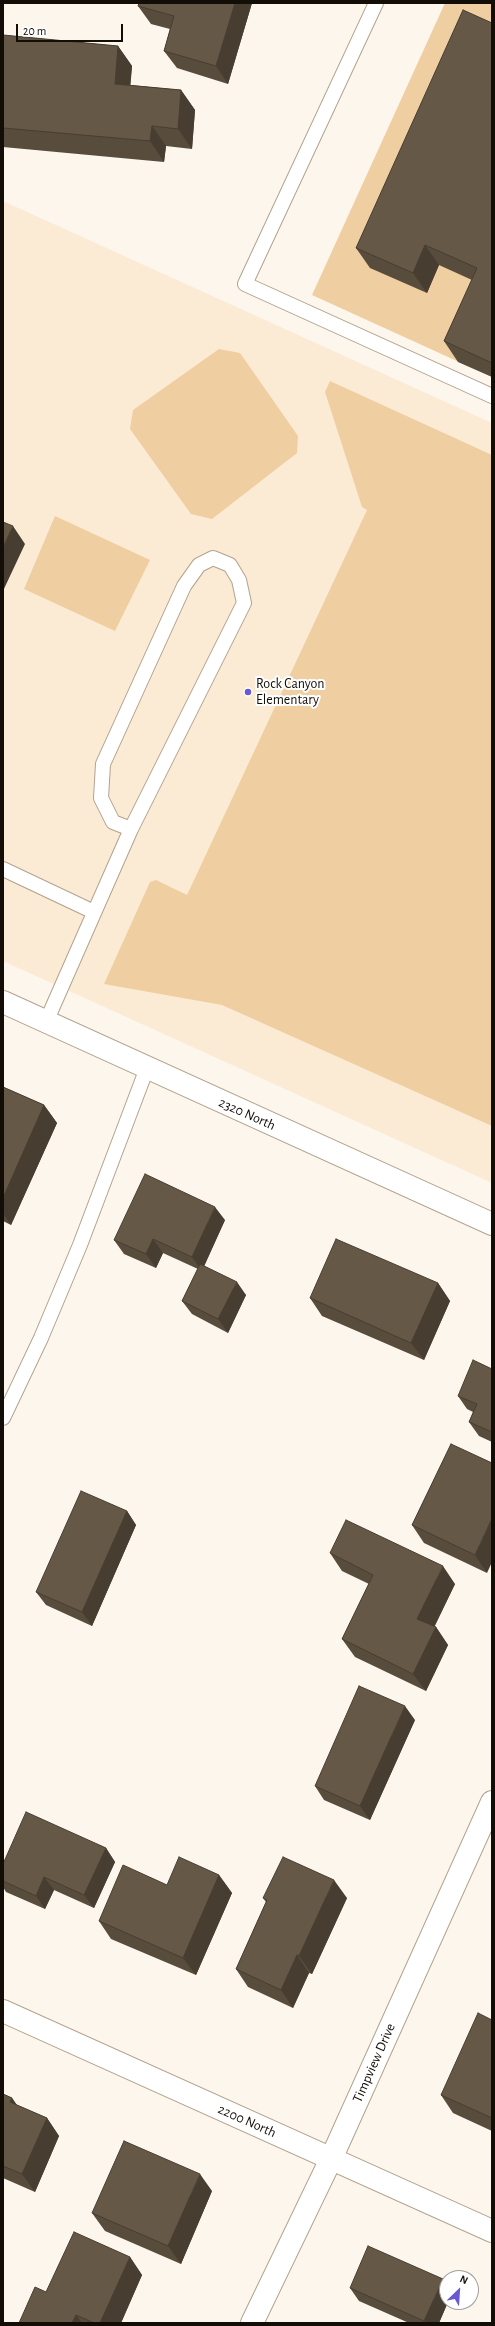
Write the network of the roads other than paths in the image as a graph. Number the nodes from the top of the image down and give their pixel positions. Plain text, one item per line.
1 (376, 3) edge
2 (492, 396) edge
3 (131, 829) junction
4 (3, 869) edge
5 (94, 912) junction
6 (3, 1002) edge
7 (46, 1022) junction
8 (147, 1068) junction
9 (492, 1224) edge
10 (3, 1418) edge
11 (492, 1802) edge
12 (3, 2012) edge
13 (331, 2159) junction
14 (492, 2231) edge
15 (252, 2323) edge

1 - 2 lane
3 - 3 lane
3 - 5 lane
4 - 5 lane
5 - 7 lane
6 - 7 street, 2320 North
7 - 8 street, 2320 North
8 - 9 street, 2320 North
8 - 10 lane
11 - 13 street, Timpview Drive
12 - 13 street, 2200 North
13 - 14 street, 2200 North
13 - 15 street, Timpview Drive

